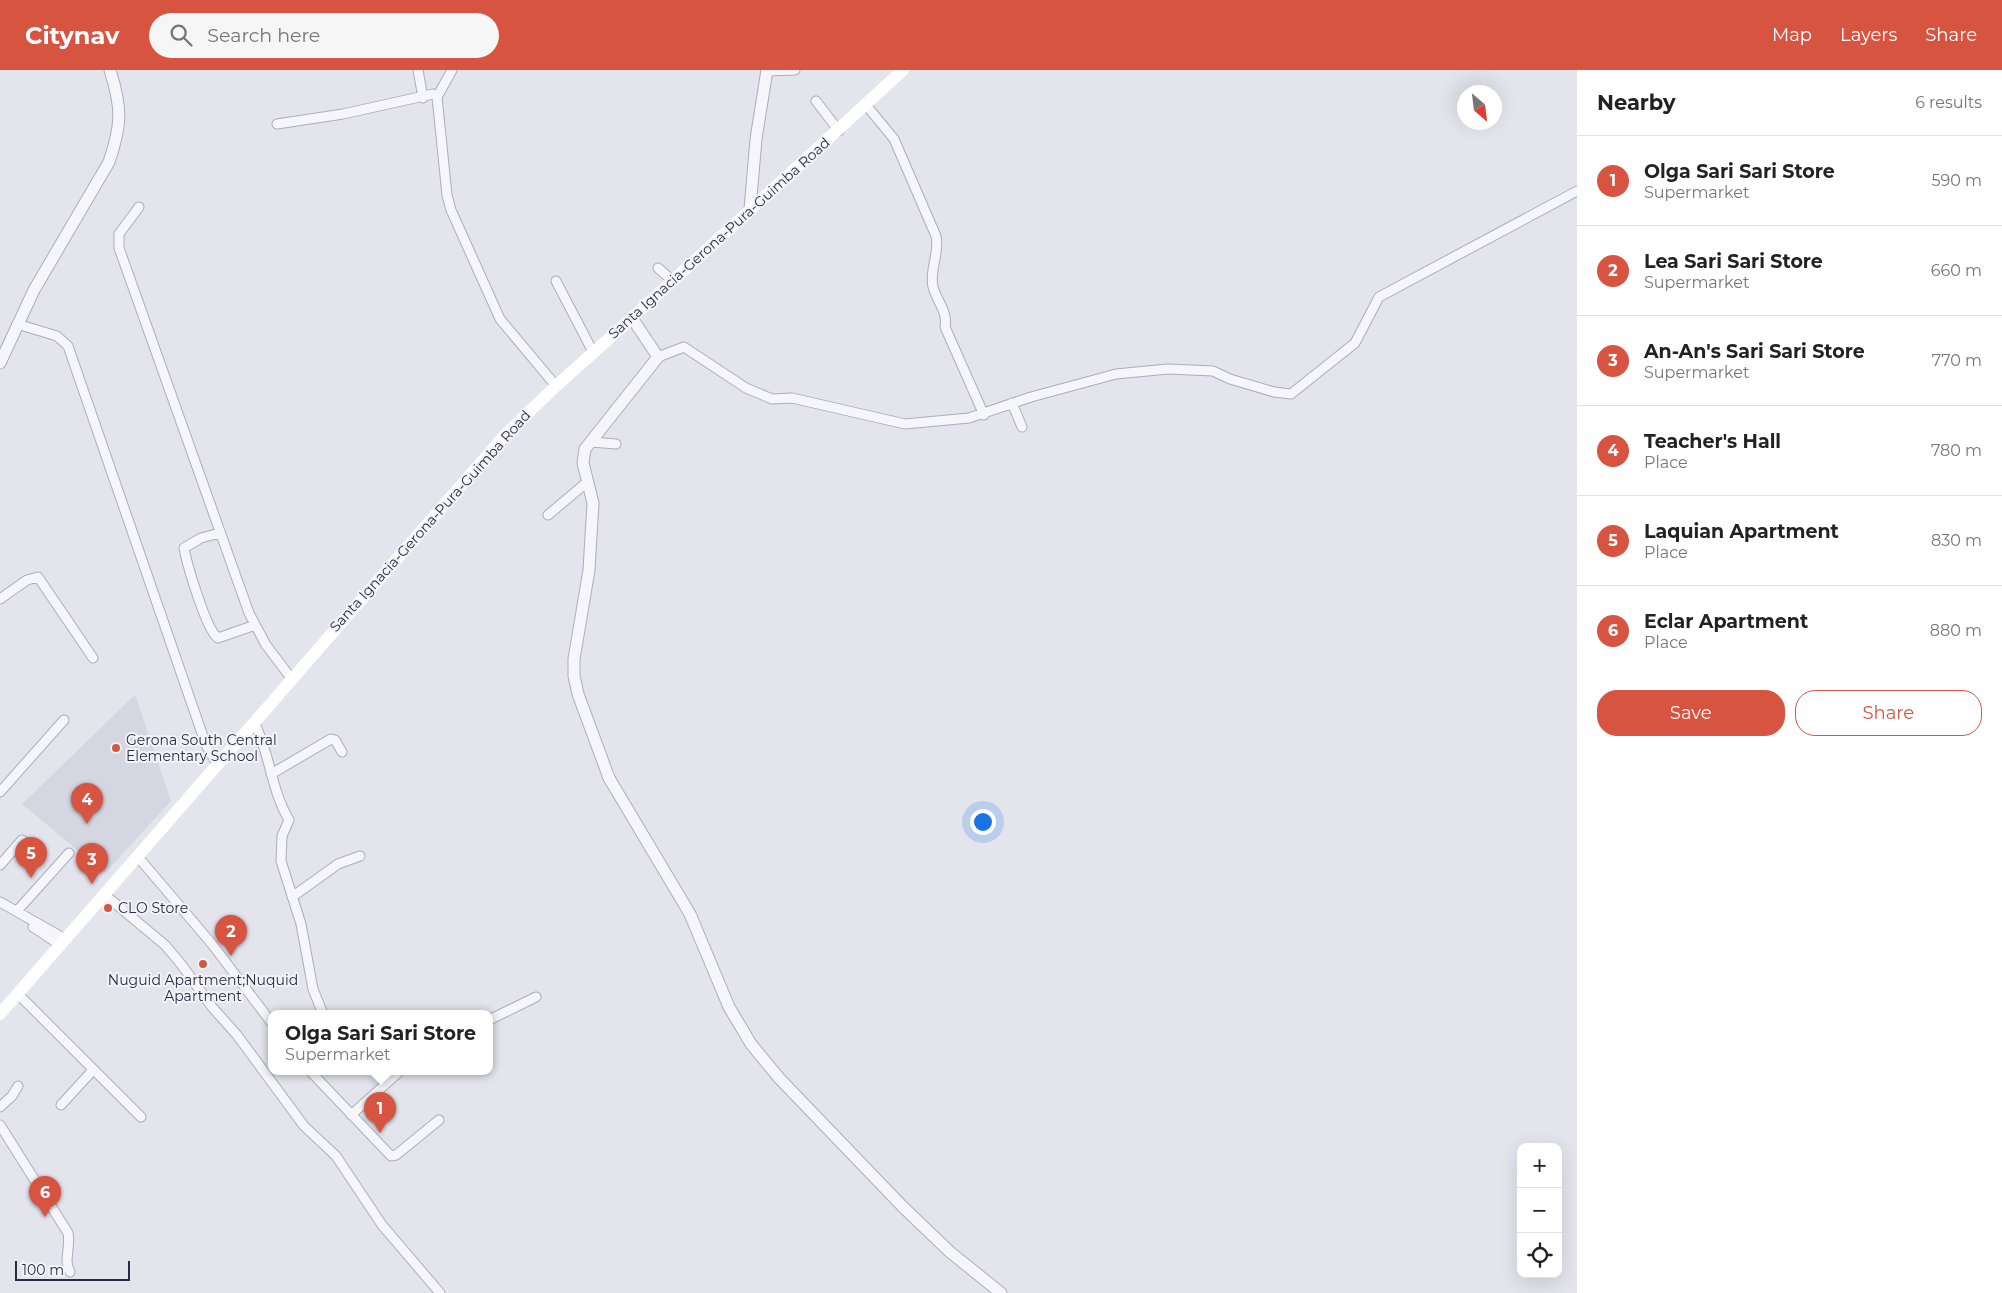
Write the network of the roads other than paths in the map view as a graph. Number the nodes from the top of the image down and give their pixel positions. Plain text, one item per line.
1 (110, 70) edge
2 (418, 70) edge
3 (452, 70) edge
4 (795, 70) edge
5 (903, 70) edge
6 (766, 71) edge
7 (436, 97) junction
8 (423, 98) junction
9 (816, 101) dead end
10 (866, 105) junction
11 (277, 124) dead end
12 (839, 131) junction
13 (1577, 191) edge
14 (139, 207) dead end
15 (750, 209) junction
16 (658, 268) dead end
17 (556, 281) dead end
18 (673, 281) junction
19 (632, 318) junction
20 (17, 324) junction
21 (593, 352) junction
22 (658, 357) junction
23 (0, 363) edge
24 (556, 386) junction
25 (1012, 403) junction
26 (984, 414) junction
27 (1022, 426) dead end
28 (591, 442) junction
29 (616, 444) dead end
30 (586, 483) junction
31 (548, 515) dead end
32 (220, 533) junction
33 (0, 599) edge
34 (254, 625) junction
35 (93, 658) dead end
36 (291, 678) junction
37 (64, 720) dead end
38 (254, 722) junction
39 (342, 752) dead end
40 (217, 764) junction
41 (271, 774) junction
42 (0, 792) edge
43 (22, 840) dead end
44 (70, 853) dead end
45 (360, 856) dead end
46 (138, 857) junction
47 (0, 865) edge
48 (105, 894) junction
49 (292, 897) junction
50 (0, 902) edge
51 (0, 909) edge
52 (16, 911) junction
53 (63, 942) junction
54 (18, 994) junction
55 (536, 997) dead end
56 (321, 1010) edge
57 (0, 1014) edge
58 (268, 1018) edge
59 (493, 1018) edge
60 (93, 1070) junction
61 (314, 1075) edge
62 (395, 1075) edge
63 (18, 1086) dead end
64 (0, 1106) edge
65 (61, 1106) dead end
66 (351, 1115) junction
67 (141, 1116) dead end
68 (439, 1120) dead end
69 (0, 1125) edge
70 (70, 1272) dead end
71 (440, 1293) edge
72 (1001, 1293) edge

1 - 20 street
2 - 8 street
3 - 7 street
4 - 6 street
5 - 10 main road, Santa Ignacia-Gerona-Pura-Guimba Road
6 - 15 street
7 - 8 street
7 - 24 street
8 - 11 street
9 - 12 street
10 - 12 main road, Santa Ignacia-Gerona-Pura-Guimba Road
10 - 26 street
12 - 15 main road, Santa Ignacia-Gerona-Pura-Guimba Road
13 - 25 street
14 - 32 street
15 - 18 main road, Santa Ignacia-Gerona-Pura-Guimba Road
16 - 18 street
17 - 21 street
18 - 19 main road, Santa Ignacia-Gerona-Pura-Guimba Road
19 - 21 main road, Santa Ignacia-Gerona-Pura-Guimba Road
19 - 22 street
20 - 23 street
20 - 40 street
21 - 24 main road, Santa Ignacia-Gerona-Pura-Guimba Road
22 - 26 street
22 - 28 street
24 - 36 main road, Santa Ignacia-Gerona-Pura-Guimba Road
25 - 26 street
25 - 27 street
28 - 29 street
28 - 30 street
30 - 31 street
30 - 72 street
32 - 34 street
32 - 34 street
33 - 35 street
34 - 36 street
36 - 38 main road, Santa Ignacia-Gerona-Pura-Guimba Road
37 - 42 street
38 - 40 main road, Santa Ignacia-Gerona-Pura-Guimba Road
38 - 41 street
39 - 41 street
40 - 46 main road, Santa Ignacia-Gerona-Pura-Guimba Road
41 - 49 street
43 - 47 street
44 - 52 street
45 - 49 street
46 - 48 main road, Santa Ignacia-Gerona-Pura-Guimba Road
46 - 58 street
48 - 53 main road, Santa Ignacia-Gerona-Pura-Guimba Road
48 - 71 street
49 - 56 street
50 - 52 street
51 - 53 street
52 - 53 street
53 - 54 main road, Santa Ignacia-Gerona-Pura-Guimba Road
54 - 57 main road, Santa Ignacia-Gerona-Pura-Guimba Road
54 - 60 street
55 - 59 street
60 - 65 street
60 - 67 street
61 - 66 street
62 - 66 street
63 - 64 street
66 - 68 street
69 - 70 street

